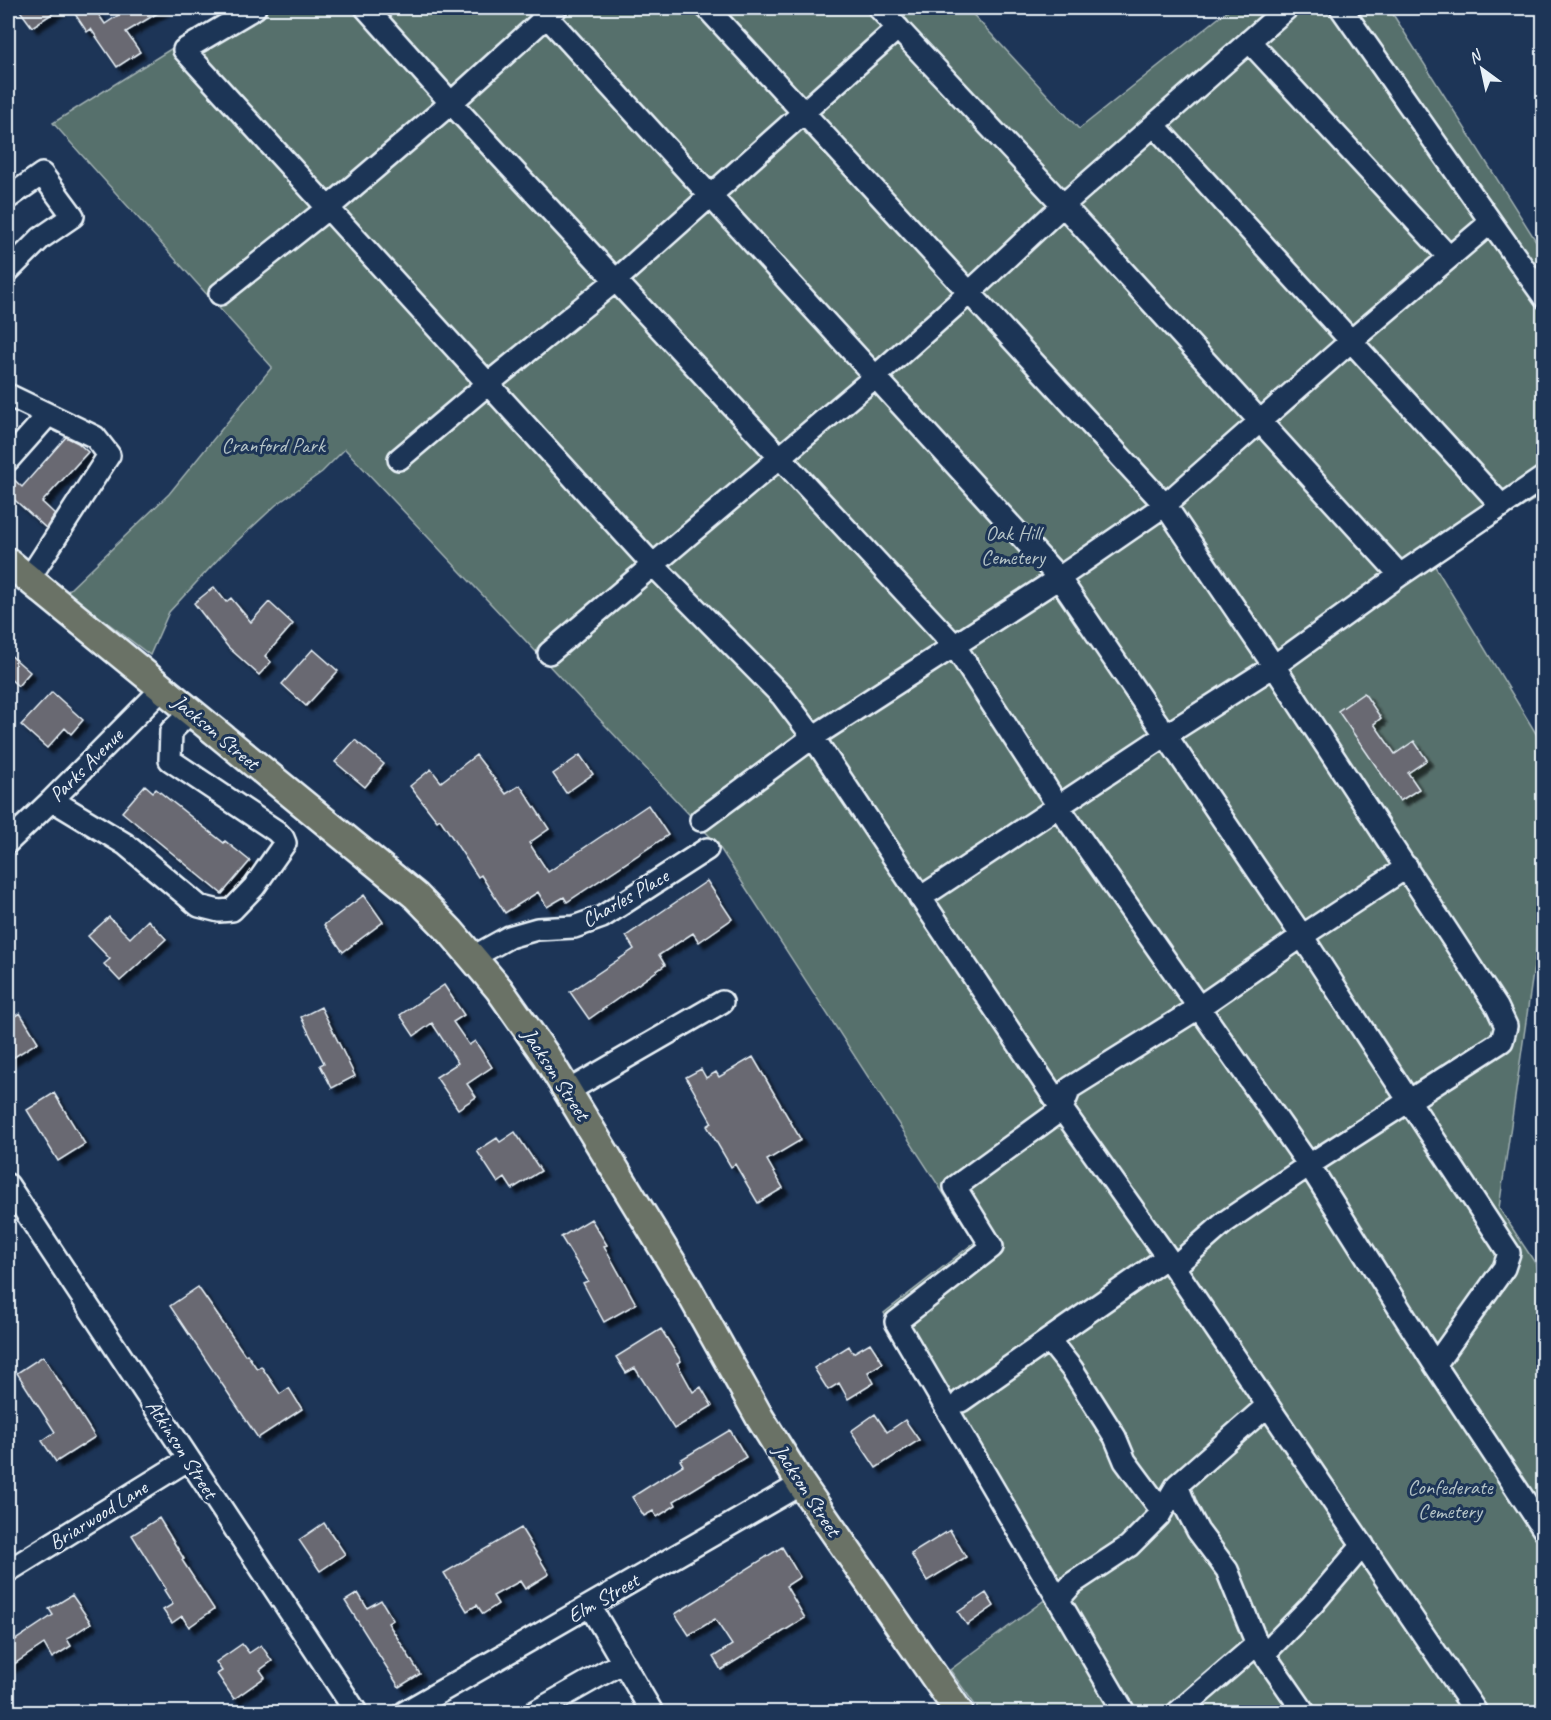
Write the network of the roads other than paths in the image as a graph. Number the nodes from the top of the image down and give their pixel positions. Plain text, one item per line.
1 (255, 8) edge
2 (366, 8) edge
3 (707, 8) edge
4 (879, 8) edge
5 (1287, 8) edge
6 (1341, 8) edge
7 (548, 10) edge
8 (898, 28) junction
9 (1249, 41) junction
10 (451, 103) junction
11 (804, 112) junction
12 (1154, 125) junction
13 (711, 197) junction
14 (8, 198) edge
15 (1063, 204) junction
16 (328, 208) junction
17 (1491, 222) junction
18 (1449, 257) junction
19 (8, 271) edge
20 (616, 280) junction
21 (970, 292) junction
22 (220, 294) dead end
23 (1544, 297) edge
24 (1351, 341) junction
25 (876, 376) junction
26 (489, 383) junction
27 (8, 395) edge
28 (48, 415) junction
29 (1260, 420) junction
30 (780, 457) junction
31 (399, 459) dead end
32 (8, 460) edge
33 (1544, 477) edge
34 (1165, 505) junction
35 (1502, 506) junction
36 (8, 562) edge
37 (653, 565) junction
38 (1400, 575) junction
39 (1059, 578) junction
40 (28, 580) junction
41 (954, 645) junction
42 (549, 653) dead end
43 (1274, 666) junction
44 (163, 688) junction
45 (191, 712) junction
46 (1166, 735) junction
47 (813, 737) junction
48 (52, 800) junction
49 (1059, 806) junction
50 (701, 820) dead end
51 (8, 842) edge
52 (707, 849) dead end
53 (1407, 867) junction
54 (920, 898) junction
55 (1302, 936) junction
56 (473, 957) junction
57 (722, 1002) dead end
58 (1198, 1008) junction
59 (568, 1091) junction
60 (1408, 1101) junction
61 (1062, 1109) junction
62 (1309, 1165) junction
63 (8, 1185) edge
64 (1171, 1262) junction
65 (1049, 1340) junction
66 (1435, 1365) junction
67 (961, 1401) dead end
68 (1268, 1405) junction
69 (189, 1459) junction
70 (801, 1484) junction
71 (1177, 1485) junction
72 (1162, 1511) junction
73 (1544, 1530) edge
74 (1363, 1545) junction
75 (8, 1571) edge
76 (1059, 1600) junction
77 (590, 1606) junction
78 (1260, 1649) junction
79 (623, 1662) junction
80 (646, 1710) edge
81 (356, 1713) edge
82 (405, 1713) edge
83 (535, 1713) edge
84 (959, 1713) edge
85 (1124, 1713) edge
86 (1178, 1713) edge
87 (1304, 1713) edge
88 (1476, 1713) edge

1 - 16 street
2 - 10 street
3 - 11 street
4 - 8 street
5 - 9 street
6 - 17 street
7 - 10 street
7 - 13 street
8 - 11 street
8 - 15 street
9 - 12 street
9 - 18 street
10 - 16 street
10 - 20 street
11 - 13 street
11 - 21 street
12 - 15 street
12 - 24 street
13 - 20 street
13 - 25 street
14 - 19 street
15 - 21 street
15 - 29 street
16 - 22 street
16 - 26 street
17 - 18 street
17 - 23 street
18 - 24 street
20 - 26 street
20 - 30 street
21 - 25 street
21 - 34 street
24 - 29 street
24 - 35 street
25 - 30 street
25 - 39 street
26 - 31 street
26 - 37 street
27 - 28 street
28 - 32 street
28 - 40 street
29 - 34 street
29 - 38 street
30 - 37 street
30 - 41 street
33 - 35 street
34 - 39 street
34 - 43 street
35 - 38 street
36 - 40 main road, Jackson Street
37 - 42 street
37 - 47 street
38 - 43 street
39 - 41 street
39 - 46 street
40 - 44 main road, Jackson Street
41 - 47 street
41 - 49 street
43 - 46 street
43 - 53 street
44 - 45 main road, Jackson Street
44 - 48 street, Parks Avenue
45 - 48 street
45 - 56 main road, Jackson Street
46 - 49 street
46 - 55 street
47 - 50 street
47 - 54 street
48 - 51 street, Parks Avenue
49 - 54 street
49 - 58 street
52 - 56 street, Charles Place
53 - 55 street
53 - 60 street
54 - 61 street
55 - 58 street
55 - 60 street
56 - 59 main road, Jackson Street
57 - 59 street
58 - 61 street
58 - 62 street
59 - 70 main road, Jackson Street
60 - 62 street
60 - 66 street
61 - 64 street
61 - 76 street
62 - 64 street
62 - 66 street
63 - 69 street, Atkinson Street
64 - 65 street
64 - 68 street
65 - 67 street
65 - 72 street
66 - 73 street
68 - 71 street
68 - 74 street
69 - 75 street, Briarwood Lane
69 - 81 street, Atkinson Street
70 - 77 street, Elm Street
70 - 84 main road, Jackson Street
71 - 72 street
71 - 78 street
72 - 76 street
74 - 78 street
74 - 88 street
76 - 85 street
77 - 79 street
77 - 82 street, Elm Street
78 - 86 street
78 - 87 street
79 - 80 street
79 - 83 street

